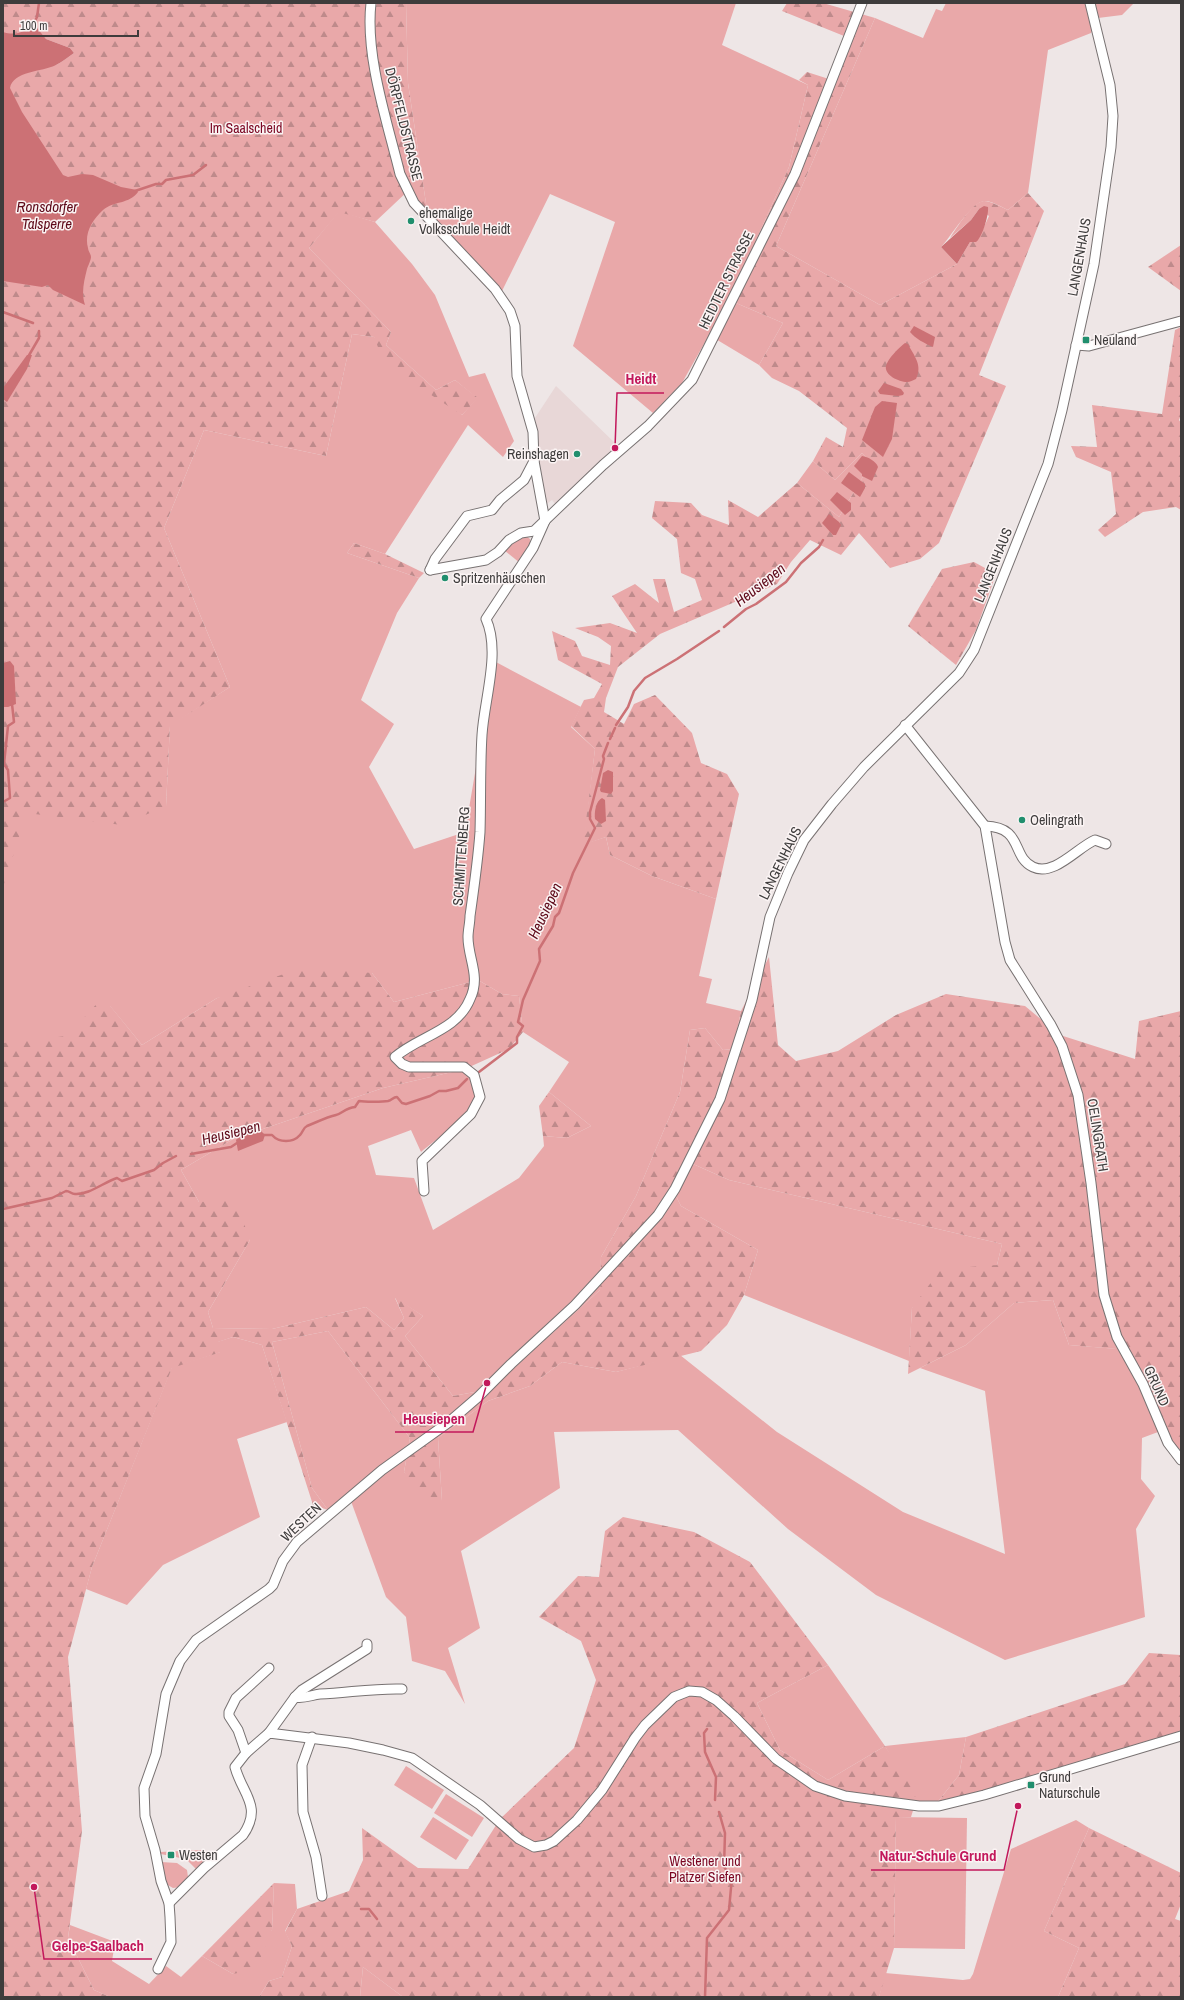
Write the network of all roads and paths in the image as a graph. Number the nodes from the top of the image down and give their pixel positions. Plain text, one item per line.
1 (371, 3) edge
2 (862, 3) edge
3 (1090, 3) edge
4 (1181, 321) edge
5 (1076, 345) junction
6 (534, 461) junction
7 (545, 521) junction
8 (905, 725) junction
9 (984, 826) junction
10 (1106, 844) dead end
11 (742, 1033) joint
12 (424, 1191) dead end
13 (1112, 1322) joint
14 (1181, 1460) edge
15 (367, 1644) dead end
16 (269, 1668) dead end
17 (402, 1689) dead end
18 (296, 1697) junction
19 (269, 1732) junction
20 (1181, 1736) edge
21 (312, 1738) junction
22 (246, 1753) junction
23 (322, 1896) dead end
24 (169, 1903) junction
25 (158, 1969) dead end

1 - 6 street, DÖRPFELDSTRASSE
2 - 7 street, HEIDTER STRASSE
3 - 5 street, LANGENHAUS
4 - 5 street
5 - 8 street, LANGENHAUS
6 - 7 street, DÖRPFELDSTRASSE
6 - 7 street
7 - 12 street, SCHMITTENBERG
8 - 9 street, OELINGRATH
8 - 11 street, LANGENHAUS
9 - 10 street
9 - 13 street, OELINGRATH
11 - 24 street, WESTEN
13 - 14 street, GRUND
15 - 18 street
16 - 22 street
17 - 18 street
18 - 19 street
19 - 21 street
19 - 22 street
20 - 21 street
21 - 23 street
22 - 24 street
24 - 25 street, WESTEN

